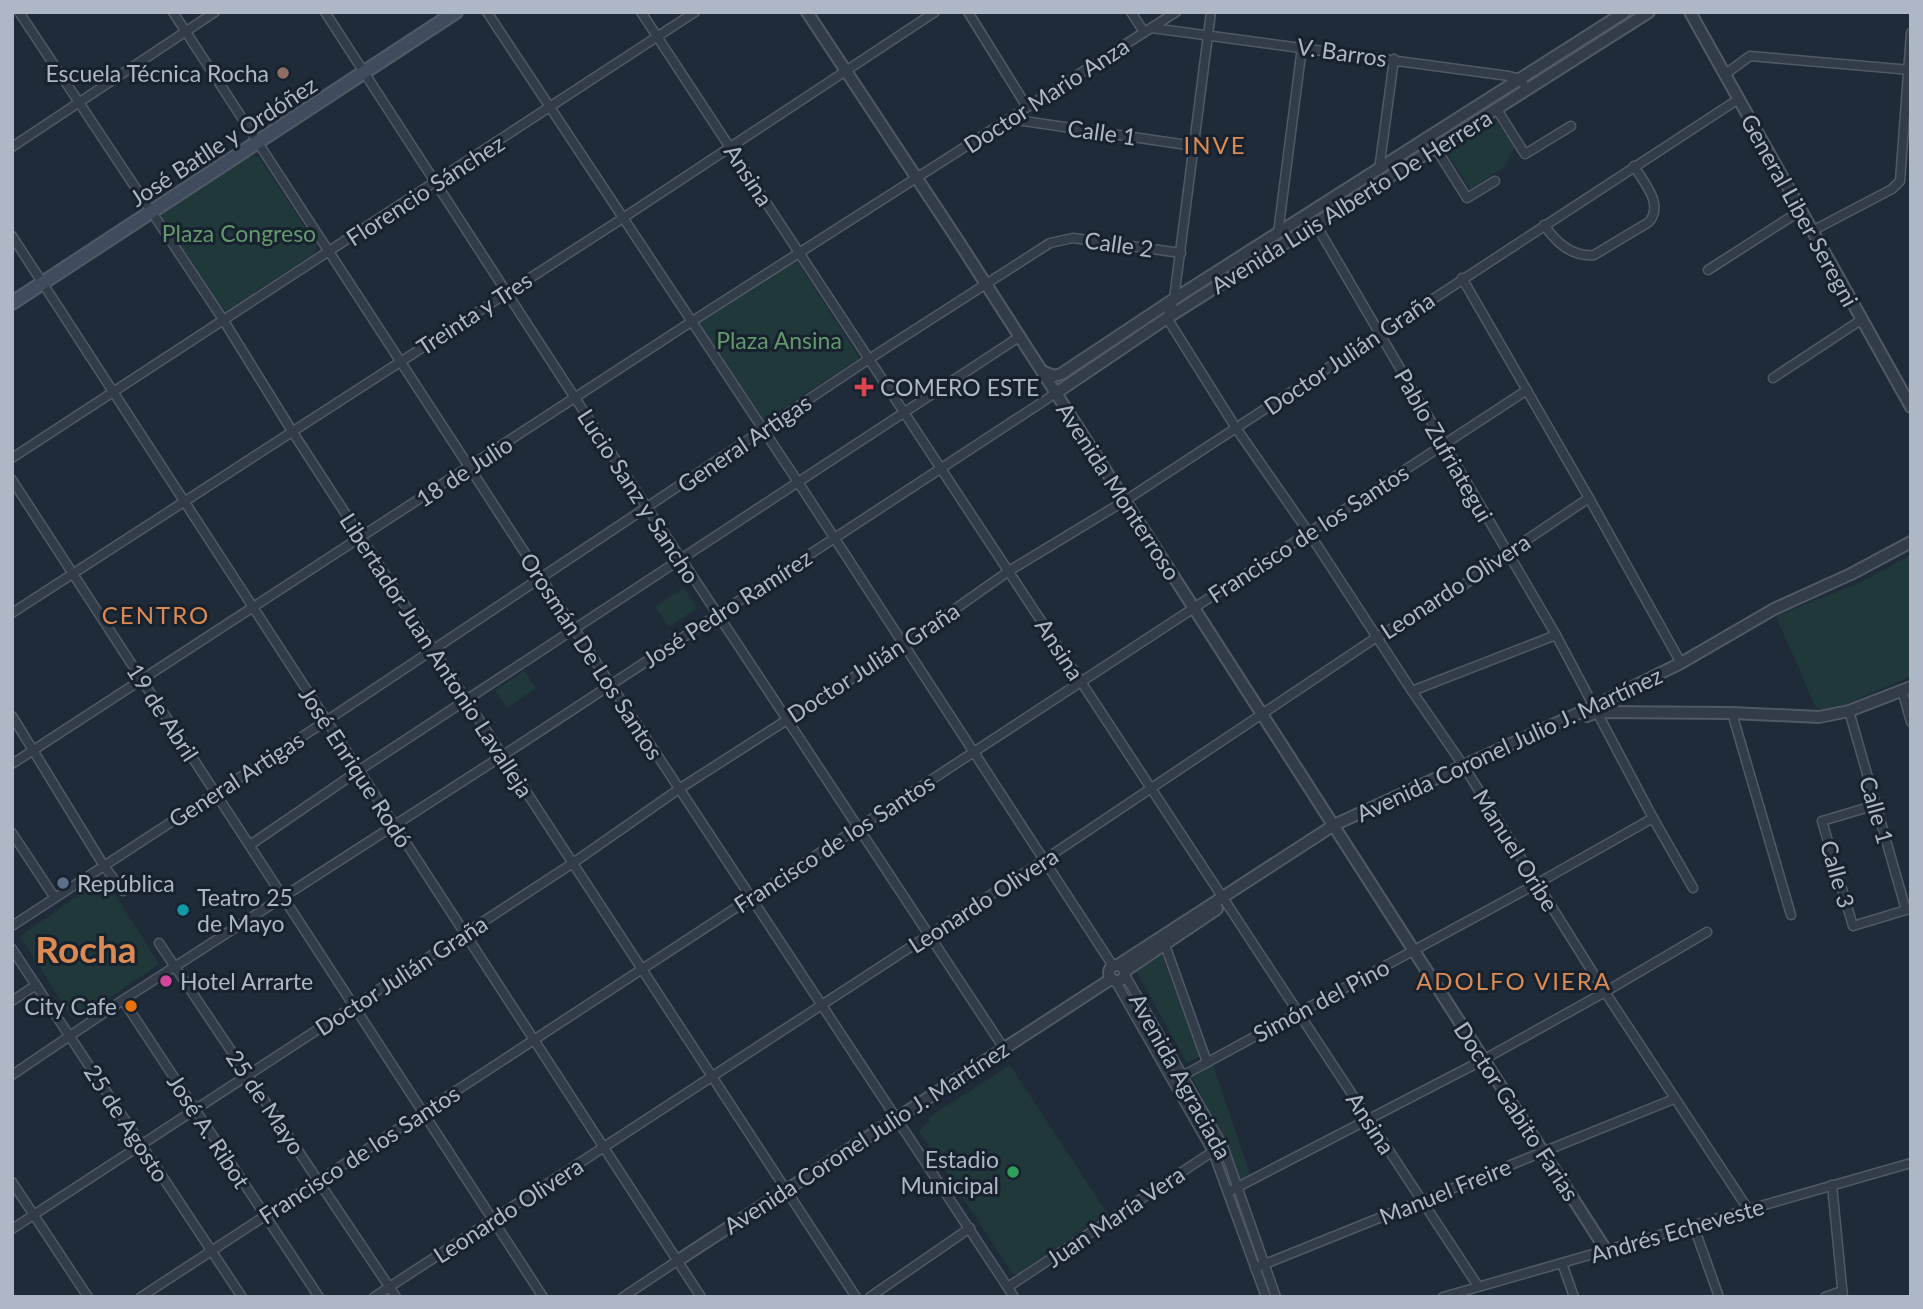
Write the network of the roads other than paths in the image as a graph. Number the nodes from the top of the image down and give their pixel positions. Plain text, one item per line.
1 (19, 12) edge
2 (173, 12) edge
3 (215, 12) edge
4 (324, 12) edge
5 (456, 12) edge
6 (486, 12) edge
7 (641, 12) edge
8 (695, 12) edge
9 (807, 12) edge
10 (935, 12) edge
11 (968, 12) edge
12 (1131, 12) edge
13 (1176, 12) edge
14 (1211, 12) edge
15 (1625, 12) edge
16 (1648, 12) edge
17 (1690, 12) edge
18 (1148, 30) junction
19 (185, 32) junction
20 (1911, 33) edge
21 (1208, 34) junction
22 (658, 38) junction
23 (1303, 47) junction
24 (1394, 60) junction
25 (1910, 69) edge
26 (845, 70) junction
27 (363, 73) junction
28 (1724, 75) junction
29 (1520, 79) junction
30 (1527, 89) junction
31 (1738, 100) junction
32 (78, 103) junction
33 (1027, 107) junction
34 (551, 108) junction
35 (1496, 108) junction
36 (1010, 118) junction
37 (1571, 126) dead end
38 (258, 143) junction
39 (731, 146) junction
40 (1194, 146) junction
41 (12, 147) edge
42 (1435, 147) junction
43 (1634, 166) junction
44 (1380, 174) junction
45 (916, 179) junction
46 (1494, 181) dead end
47 (435, 183) junction
48 (1800, 211) junction
49 (151, 213) junction
50 (623, 218) junction
51 (1315, 223) junction
52 (1544, 225) junction
53 (1812, 231) junction
54 (1278, 233) junction
55 (12, 236) edge
56 (330, 251) junction
57 (800, 253) junction
58 (1181, 253) junction
59 (1708, 270) dead end
60 (1462, 278) junction
61 (43, 283) junction
62 (986, 285) junction
63 (506, 292) junction
64 (1174, 299) junction
65 (12, 303) edge
66 (1167, 318) junction
67 (1861, 320) junction
68 (224, 321) junction
69 (691, 322) junction
70 (1379, 333) junction
71 (1019, 337) junction
72 (869, 359) junction
73 (400, 360) junction
74 (1040, 370) junction
75 (1773, 378) dead end
76 (1527, 390) junction
77 (114, 392) junction
78 (1056, 393) junction
79 (575, 398) junction
80 (1911, 408) edge
81 (905, 411) junction
82 (1236, 428) junction
83 (764, 430) junction
84 (292, 431) junction
85 (1444, 444) junction
86 (12, 458) edge
87 (470, 467) junction
88 (942, 467) junction
89 (12, 480) edge
90 (798, 482) junction
91 (1589, 498) junction
92 (1126, 500) junction
93 (184, 502) junction
94 (647, 507) junction
95 (1309, 533) junction
96 (834, 537) junction
97 (362, 538) junction
98 (1911, 542) edge
99 (1507, 552) junction
100 (682, 560) junction
101 (1009, 571) junction
102 (73, 574) junction
103 (541, 578) junction
104 (252, 607) junction
105 (1195, 607) junction
106 (12, 613) edge
107 (717, 614) junction
108 (575, 629) junction
109 (1556, 635) junction
110 (1377, 637) junction
111 (904, 645) junction
112 (434, 648) junction
113 (1681, 663) junction
114 (142, 679) junction
115 (1080, 681) junction
116 (611, 685) junction
117 (1906, 689) edge
118 (1412, 691) junction
119 (467, 701) junction
120 (1595, 709) junction
121 (1849, 711) junction
122 (1263, 713) junction
123 (1732, 713) junction
124 (12, 716) edge
125 (786, 719) junction
126 (326, 721) junction
127 (1911, 722) edge
128 (34, 750) junction
129 (972, 752) junction
130 (502, 756) junction
131 (12, 764) edge
132 (1464, 767) junction
133 (358, 771) junction
134 (1150, 788) junction
135 (679, 789) junction
136 (216, 793) junction
137 (1876, 805) junction
138 (1653, 818) junction
139 (393, 825) junction
140 (858, 827) junction
141 (1335, 827) junction
142 (12, 833) edge
143 (250, 845) junction
144 (1044, 860) junction
145 (573, 863) junction
146 (104, 866) junction
147 (1538, 883) junction
148 (1693, 888) dead end
149 (122, 891) dead end
150 (283, 897) junction
151 (752, 897) junction
152 (55, 898) junction
153 (1224, 900) junction
154 (1791, 915) dead end
155 (12, 926) edge
156 (1853, 926) joint
157 (1707, 932) dead end
158 (464, 934) junction
159 (929, 935) junction
160 (159, 943) dead end
161 (1165, 945) junction
162 (12, 949) edge
163 (1415, 950) junction
164 (176, 967) junction
165 (642, 969) junction
166 (1118, 973) junction
167 (36, 985) junction
168 (1605, 992) junction
169 (123, 1000) junction
170 (12, 1001) edge
171 (823, 1005) junction
172 (354, 1006) junction
173 (1298, 1012) junction
174 (70, 1036) junction
175 (533, 1040) junction
176 (1003, 1047) junction
177 (1483, 1060) junction
178 (1207, 1062) junction
179 (12, 1075) edge
180 (247, 1075) junction
181 (1183, 1075) junction
182 (712, 1077) junction
183 (1173, 1081) junction
184 (1674, 1098) junction
185 (195, 1110) junction
186 (424, 1112) junction
187 (896, 1118) junction
188 (1368, 1118) junction
189 (141, 1145) junction
190 (1223, 1146) junction
191 (603, 1149) junction
192 (1213, 1152) junction
193 (1542, 1153) junction
194 (1911, 1163) edge
195 (319, 1181) junction
196 (12, 1182) edge
197 (1832, 1185) junction
198 (1238, 1189) junction
199 (785, 1190) junction
200 (1228, 1192) junction
201 (1421, 1201) junction
202 (1748, 1209) junction
203 (34, 1215) junction
204 (265, 1215) junction
205 (494, 1219) junction
206 (1694, 1227) junction
207 (970, 1228) junction
208 (12, 1229) edge
209 (1606, 1250) junction
210 (211, 1251) junction
211 (677, 1261) junction
212 (1562, 1263) junction
213 (1265, 1264) junction
214 (1255, 1268) junction
215 (1478, 1286) junction
216 (390, 1287) junction
217 (1008, 1287) junction
218 (1842, 1294) edge
219 (88, 1297) edge
220 (141, 1297) edge
221 (242, 1297) edge
222 (319, 1297) edge
223 (374, 1297) edge
224 (396, 1297) edge
225 (543, 1297) edge
226 (623, 1297) edge
227 (701, 1297) edge
228 (856, 1297) edge
229 (870, 1297) edge
230 (1014, 1297) edge
231 (1266, 1297) edge
232 (1276, 1297) edge
233 (1443, 1297) edge
234 (1574, 1297) edge
235 (1719, 1297) edge
236 (1825, 1297) edge

1 - 32 street, Libertador Juan Antonio Lavalleja
2 - 19 street, Orosmán De Los Santos
3 - 19 street
4 - 27 street, Lucio Sanz y Sancho
5 - 27 main road, José Batlle y Ordóñez
6 - 34 street
7 - 22 street, Ansina
8 - 22 street, Florencio Sánchez
9 - 26 street, Avenida Monterroso
10 - 26 street, Treinta y Tres
11 - 33 street
12 - 18 street
13 - 18 street, Doctor Mario Anza
14 - 21 street
15 - 29 street, Avenida Luis Alberto De Herrera
16 - 30 street, Avenida Luis Alberto De Herrera
17 - 28 street, General Liber Seregni
18 - 21 street, V. Barros
18 - 33 street, Doctor Mario Anza
19 - 32 street
19 - 38 street, Orosmán De Los Santos
20 - 25 street
21 - 23 street, V. Barros
21 - 40 street
22 - 34 street, Florencio Sánchez
22 - 39 street, Ansina
23 - 24 street, V. Barros
23 - 54 street
24 - 29 street, V. Barros
24 - 44 street
25 - 28 street
25 - 53 street
26 - 39 street, Treinta y Tres
26 - 45 street, Avenida Monterroso
27 - 38 main road, José Batlle y Ordóñez
27 - 47 street, Lucio Sanz y Sancho
28 - 31 street, General Liber Seregni
29 - 30 street
29 - 44 street, Avenida Luis Alberto De Herrera
30 - 35 street, Avenida Luis Alberto De Herrera
31 - 43 street, Doctor Julián Graña
31 - 48 street, General Liber Seregni
32 - 41 street
32 - 49 street, Libertador Juan Antonio Lavalleja
33 - 36 street, Doctor Mario Anza
34 - 47 street, Florencio Sánchez
34 - 50 street
35 - 37 street
35 - 42 street, Avenida Luis Alberto De Herrera
36 - 40 street, Calle 1
36 - 45 street, Doctor Mario Anza
38 - 49 main road, José Batlle y Ordóñez
38 - 56 street, Orosmán De Los Santos
39 - 50 street, Treinta y Tres
39 - 57 street, Ansina
40 - 58 street
42 - 44 street, Avenida Luis Alberto De Herrera
42 - 46 street
43 - 52 street, Doctor Julián Graña
43 - 52 street
44 - 51 street, Avenida Luis Alberto De Herrera
44 - 54 street, Avenida Luis Alberto De Herrera
45 - 57 street, 18 de Julio
45 - 62 street, Avenida Monterroso
47 - 56 street, Florencio Sánchez
47 - 63 street, Lucio Sanz y Sancho
48 - 53 street, General Liber Seregni
48 - 59 street
49 - 61 main road, José Batlle y Ordóñez
49 - 68 street, Libertador Juan Antonio Lavalleja
50 - 63 street, Treinta y Tres
50 - 69 street
51 - 66 street, Avenida Luis Alberto De Herrera
51 - 70 street, Pablo Zufriategui
52 - 60 street, Doctor Julián Graña
53 - 67 street, General Liber Seregni
54 - 64 street, Avenida Luis Alberto De Herrera
55 - 61 street, José Enrique Rodó
56 - 68 street, Florencio Sánchez
56 - 73 street, Orosmán De Los Santos
57 - 69 street, 18 de Julio
57 - 72 street, Ansina
58 - 62 street, Calle 2
58 - 64 street
60 - 70 street, Doctor Julián Graña
60 - 76 street
61 - 65 main road, José Batlle y Ordóñez
61 - 77 street, José Enrique Rodó
62 - 71 street, Avenida Monterroso
62 - 72 street, General Artigas
63 - 73 street, Treinta y Tres
63 - 79 street, Lucio Sanz y Sancho
64 - 66 street
64 - 74 street, Avenida Luis Alberto De Herrera
66 - 78 street, Avenida Luis Alberto De Herrera
66 - 82 street, Manuel Oribe
67 - 75 street
67 - 80 street, General Liber Seregni
68 - 77 street, Florencio Sánchez
68 - 84 street, Libertador Juan Antonio Lavalleja
69 - 79 street, 18 de Julio
69 - 83 street
70 - 82 street, Doctor Julián Graña
70 - 85 street, Pablo Zufriategui
71 - 74 street, Avenida Monterroso
71 - 81 street
72 - 81 street, Ansina
72 - 83 street, General Artigas
73 - 84 street, Treinta y Tres
73 - 87 street, Orosmán De Los Santos
74 - 78 street, Avenida Monterroso
76 - 85 street, Francisco de los Santos
76 - 91 street
77 - 86 street, Florencio Sánchez
77 - 93 street, José Enrique Rodó
78 - 88 street, José Pedro Ramírez
78 - 92 street, Avenida Monterroso
79 - 87 street, 18 de Julio
79 - 94 street, Lucio Sanz y Sancho
81 - 88 street, Ansina
81 - 90 street
82 - 92 street, Doctor Julián Graña
82 - 95 street, Manuel Oribe
83 - 90 street
83 - 94 street, General Artigas
84 - 93 street, Treinta y Tres
84 - 97 street, Libertador Juan Antonio Lavalleja
85 - 95 street, Francisco de los Santos
85 - 99 street, Pablo Zufriategui
87 - 97 street, 18 de Julio
87 - 103 street, Orosmán De Los Santos
88 - 96 street, José Pedro Ramírez
88 - 101 street, Ansina
89 - 102 street, 19 de Abril
90 - 96 street
90 - 100 street
91 - 99 street, Leonardo Olivera
91 - 113 street
92 - 101 street, Doctor Julián Graña
92 - 105 street, Avenida Monterroso
93 - 102 street, Treinta y Tres
93 - 104 street, José Enrique Rodó
94 - 100 street, Lucio Sanz y Sancho
94 - 103 street, General Artigas
95 - 105 street, Francisco de los Santos
95 - 110 street, Manuel Oribe
96 - 107 street, José Pedro Ramírez
96 - 111 street
97 - 104 street, 18 de Julio
97 - 112 street, Libertador Juan Antonio Lavalleja
98 - 113 street, Avenida Coronel Julio J. Martínez
99 - 109 street, Pablo Zufriategui
99 - 110 street, Leonardo Olivera
100 - 107 street, Lucio Sanz y Sancho
100 - 108 street
101 - 111 street, Doctor Julián Graña
101 - 115 street, Ansina
102 - 106 street, Treinta y Tres
102 - 114 street, 19 de Abril
103 - 108 street, Orosmán De Los Santos
103 - 112 street, General Artigas
104 - 114 street, 18 de Julio
104 - 126 street, José Enrique Rodó
105 - 115 street, Francisco de los Santos
105 - 122 street, Avenida Monterroso
107 - 116 street, José Pedro Ramírez
107 - 125 street, Lucio Sanz y Sancho
108 - 116 street, Orosmán De Los Santos
108 - 119 street
109 - 118 street
109 - 120 street, Pablo Zufriategui
110 - 118 street, Manuel Oribe
110 - 122 street, Leonardo Olivera
111 - 125 street, Doctor Julián Graña
111 - 129 street
112 - 119 street, Libertador Juan Antonio Lavalleja
112 - 126 street, General Artigas
113 - 120 street, Avenida Coronel Julio J. Martínez
114 - 128 street, 18 de Julio
114 - 136 street, 19 de Abril
115 - 129 street, Francisco de los Santos
115 - 134 street, Ansina
116 - 130 street, José Pedro Ramírez
116 - 135 street, Orosmán De Los Santos
117 - 121 street
117 - 127 street
118 - 132 street, Manuel Oribe
119 - 130 street, Libertador Juan Antonio Lavalleja
119 - 133 street
120 - 123 street
120 - 132 street, Avenida Coronel Julio J. Martínez
120 - 138 street, Pablo Zufriategui
121 - 123 street
121 - 137 street, Calle 1
122 - 134 street, Leonardo Olivera
122 - 141 street, Avenida Monterroso
123 - 154 street
124 - 128 street
125 - 135 street, Doctor Julián Graña
125 - 140 street, Lucio Sanz y Sancho
126 - 133 street, José Enrique Rodó
126 - 136 street, General Artigas
128 - 131 street, 18 de Julio
128 - 146 street
129 - 140 street, Francisco de los Santos
129 - 144 street
130 - 139 street, José Pedro Ramírez
130 - 145 street, Libertador Juan Antonio Lavalleja
132 - 141 street, Avenida Coronel Julio J. Martínez
132 - 147 street, Manuel Oribe
133 - 139 street, José Enrique Rodó
133 - 143 street
134 - 144 street, Leonardo Olivera
134 - 153 street, Ansina
135 - 145 street, Doctor Julián Graña
135 - 151 street, Orosmán De Los Santos
136 - 143 street, 19 de Abril
136 - 146 street, General Artigas
137 - 156 street, Calle 1
137 - 156 street, Calle 3
138 - 147 street, Simón del Pino
138 - 148 street, Pablo Zufriategui
139 - 150 street, José Pedro Ramírez
139 - 158 street, José Enrique Rodó
140 - 151 street, Francisco de los Santos
140 - 159 street, Lucio Sanz y Sancho
141 - 153 street, Avenida Coronel Julio J. Martínez
141 - 163 street, Doctor Gabito Farias
142 - 152 street
143 - 150 street, 19 de Abril
144 - 159 street, Leonardo Olivera
144 - 166 street
145 - 158 street, Doctor Julián Graña
145 - 165 street, Libertador Juan Antonio Lavalleja
146 - 149 street
146 - 152 street, General Artigas
147 - 163 street, Simón del Pino
147 - 168 street, Manuel Oribe
150 - 164 street, José Pedro Ramírez
150 - 172 street, 19 de Abril
151 - 165 street, Francisco de los Santos
151 - 171 street, Orosmán De Los Santos
152 - 155 street, General Artigas
153 - 161 street, Avenida Coronel Julio J. Martínez
153 - 166 street, Avenida Coronel Julio J. Martínez
153 - 173 street, Ansina
157 - 168 street
158 - 172 street, Doctor Julián Graña
158 - 175 street, José Enrique Rodó
159 - 171 street, Leonardo Olivera
159 - 176 street, Lucio Sanz y Sancho
160 - 164 street, 25 de Mayo
161 - 166 street, Avenida Coronel Julio J. Martínez
161 - 178 street
162 - 167 street, 25 de Agosto
163 - 173 street, Simón del Pino
163 - 177 street, Doctor Gabito Farias
164 - 169 street, José Pedro Ramírez
164 - 180 street, 25 de Mayo
165 - 175 street, Francisco de los Santos
165 - 182 street, Libertador Juan Antonio Lavalleja
166 - 176 street, Avenida Coronel Julio J. Martínez
166 - 181 street, Avenida Agraciada
166 - 183 street, Avenida Agraciada
167 - 170 street
167 - 174 street, 25 de Agosto
168 - 177 street
168 - 184 street, Manuel Oribe
169 - 174 street, José Pedro Ramírez
169 - 185 street, José A. Ribot
171 - 182 street, Leonardo Olivera
171 - 187 street, Orosmán De Los Santos
172 - 180 street, Doctor Julián Graña
172 - 186 street, 19 de Abril
173 - 178 street, Simón del Pino
173 - 188 street, Ansina
174 - 179 street, José Pedro Ramírez
174 - 189 street, 25 de Agosto
175 - 186 street, Francisco de los Santos
175 - 191 street, José Enrique Rodó
176 - 187 street, Avenida Coronel Julio J. Martínez
177 - 188 street
177 - 193 street, Doctor Gabito Farias
178 - 181 street, Simón del Pino
180 - 185 street, Doctor Julián Graña
180 - 195 street, 25 de Mayo
181 - 183 street, Simón del Pino
181 - 190 street, Avenida Agraciada
182 - 191 street, Leonardo Olivera
182 - 199 street, Libertador Juan Antonio Lavalleja
183 - 192 street, Avenida Agraciada
184 - 193 street, Manuel Freire
184 - 202 street, Manuel Oribe
185 - 189 street, Doctor Julián Graña
185 - 204 street, José A. Ribot
186 - 195 street, Francisco de los Santos
186 - 205 street, 19 de Abril
187 - 199 street, Avenida Coronel Julio J. Martínez
187 - 207 street, Orosmán De Los Santos
188 - 198 street
188 - 201 street, Ansina
189 - 203 street, Doctor Julián Graña
189 - 210 street, 25 de Agosto
190 - 192 street, Juan María Vera
190 - 198 street, Avenida Agraciada
191 - 205 street, Leonardo Olivera
191 - 211 street, José Enrique Rodó
192 - 200 street, Avenida Agraciada
192 - 217 street, Juan María Vera
193 - 201 street, Manuel Freire
193 - 209 street, Doctor Gabito Farias
194 - 197 street, Andrés Echeveste
195 - 204 street, Francisco de los Santos
195 - 216 street, 25 de Mayo
196 - 203 street
197 - 202 street, Andrés Echeveste
197 - 218 street
198 - 200 street
198 - 213 street, Avenida Agraciada
199 - 211 street, Avenida Coronel Julio J. Martínez
199 - 228 street, Libertador Juan Antonio Lavalleja
200 - 214 street, Avenida Agraciada
201 - 213 street, Manuel Freire
201 - 215 street, Ansina
202 - 206 street, Andrés Echeveste
203 - 208 street, Doctor Julián Graña
203 - 219 street
204 - 210 street, Francisco de los Santos
204 - 222 street, José A. Ribot
205 - 216 street, Leonardo Olivera
205 - 225 street, 19 de Abril
206 - 209 street, Andrés Echeveste
206 - 235 street
207 - 217 street, Orosmán De Los Santos
207 - 229 street
209 - 212 street, Andrés Echeveste
210 - 220 street, Francisco de los Santos
210 - 221 street, 25 de Agosto
211 - 226 street, Avenida Coronel Julio J. Martínez
211 - 227 street, José Enrique Rodó
212 - 215 street, Andrés Echeveste
212 - 234 street
213 - 214 street, Manuel Freire
213 - 232 street, Avenida Agraciada
214 - 231 street, Avenida Agraciada
215 - 233 street, Andrés Echeveste
216 - 223 street, Leonardo Olivera
216 - 224 street, 25 de Mayo
217 - 230 street, Orosmán De Los Santos
218 - 236 street

